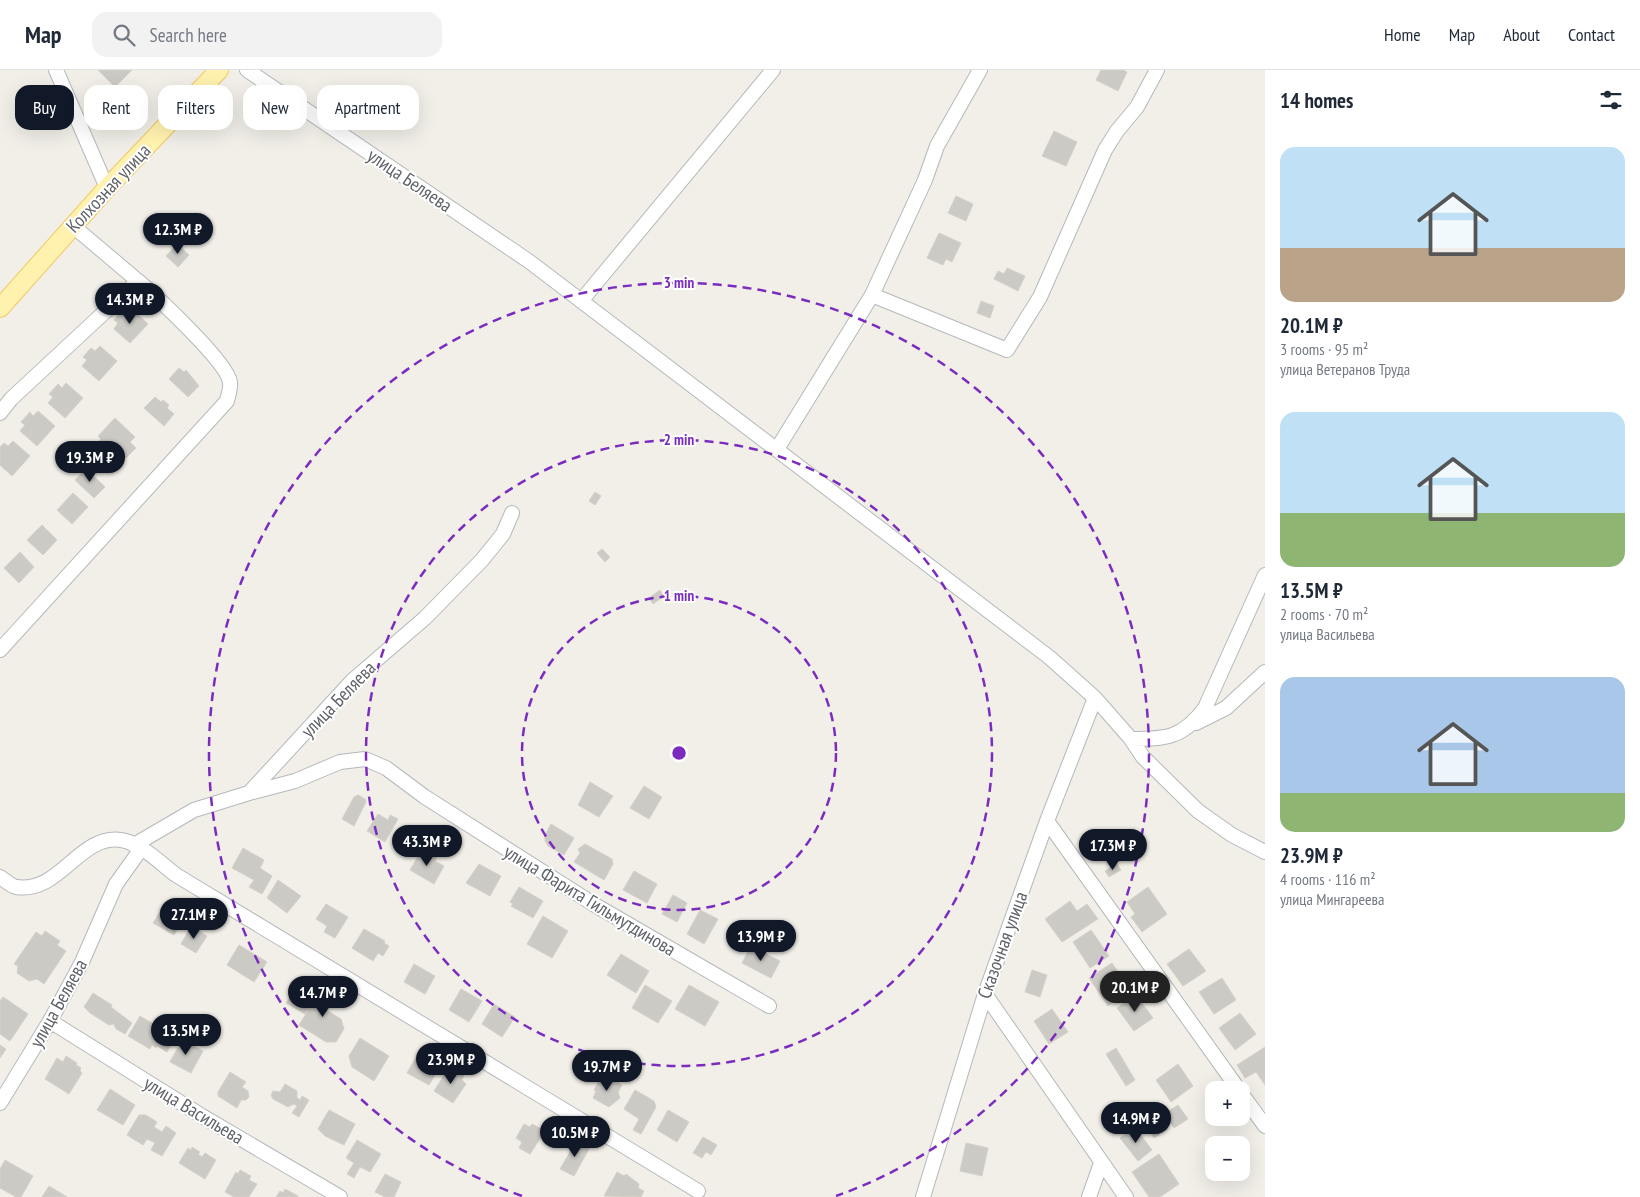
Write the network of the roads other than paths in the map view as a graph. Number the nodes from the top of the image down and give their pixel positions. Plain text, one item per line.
1 (56, 70) edge
2 (219, 70) edge
3 (247, 70) edge
4 (773, 70) edge
5 (980, 70) edge
6 (1157, 70) edge
7 (107, 188) junction
8 (73, 226) junction
9 (138, 281) junction
10 (872, 295) junction
11 (581, 301) junction
12 (0, 308) edge
13 (0, 413) edge
14 (777, 449) junction
15 (512, 513) dead end
16 (1265, 575) edge
17 (0, 650) edge
18 (1265, 672) edge
19 (1095, 698) junction
20 (1194, 724) junction
21 (1131, 739) junction
22 (249, 793) junction
23 (1047, 821) junction
24 (138, 847) junction
25 (1265, 852) edge
26 (0, 877) edge
27 (984, 994) junction
28 (769, 1006) dead end
29 (50, 1021) junction
30 (1232, 1081) edge
31 (0, 1102) edge
32 (1250, 1106) edge
33 (1265, 1126) edge
34 (1101, 1163) junction
35 (698, 1191) dead end
36 (340, 1197) edge
37 (923, 1197) edge
38 (1089, 1197) edge
39 (1126, 1197) edge

1 - 7 street
2 - 7 main road, Колхозная улица
3 - 11 street, улица Беляева
4 - 11 street
5 - 10 street
6 - 10 street
7 - 8 main road, Колхозная улица
8 - 9 street
8 - 12 main road, Колхозная улица
9 - 13 street
9 - 17 street
10 - 14 street
11 - 14 street, улица Беляева
14 - 19 street, улица Беляева
15 - 22 street, улица Беляева
16 - 20 street
18 - 20 street
19 - 21 street, улица Беляева
19 - 23 street, Сказочная улица
20 - 21 street
21 - 25 street, улица Беляева
22 - 24 street, улица Беляева
22 - 28 street, улица Фарита Гильмутдинова
23 - 27 street, Сказочная улица
23 - 30 street
24 - 26 street
24 - 29 street, улица Беляева
24 - 35 street
27 - 34 street
27 - 37 street, Сказочная улица
29 - 31 street, улица Беляева
29 - 36 street, улица Васильева
32 - 33 street
34 - 38 street
34 - 39 street

